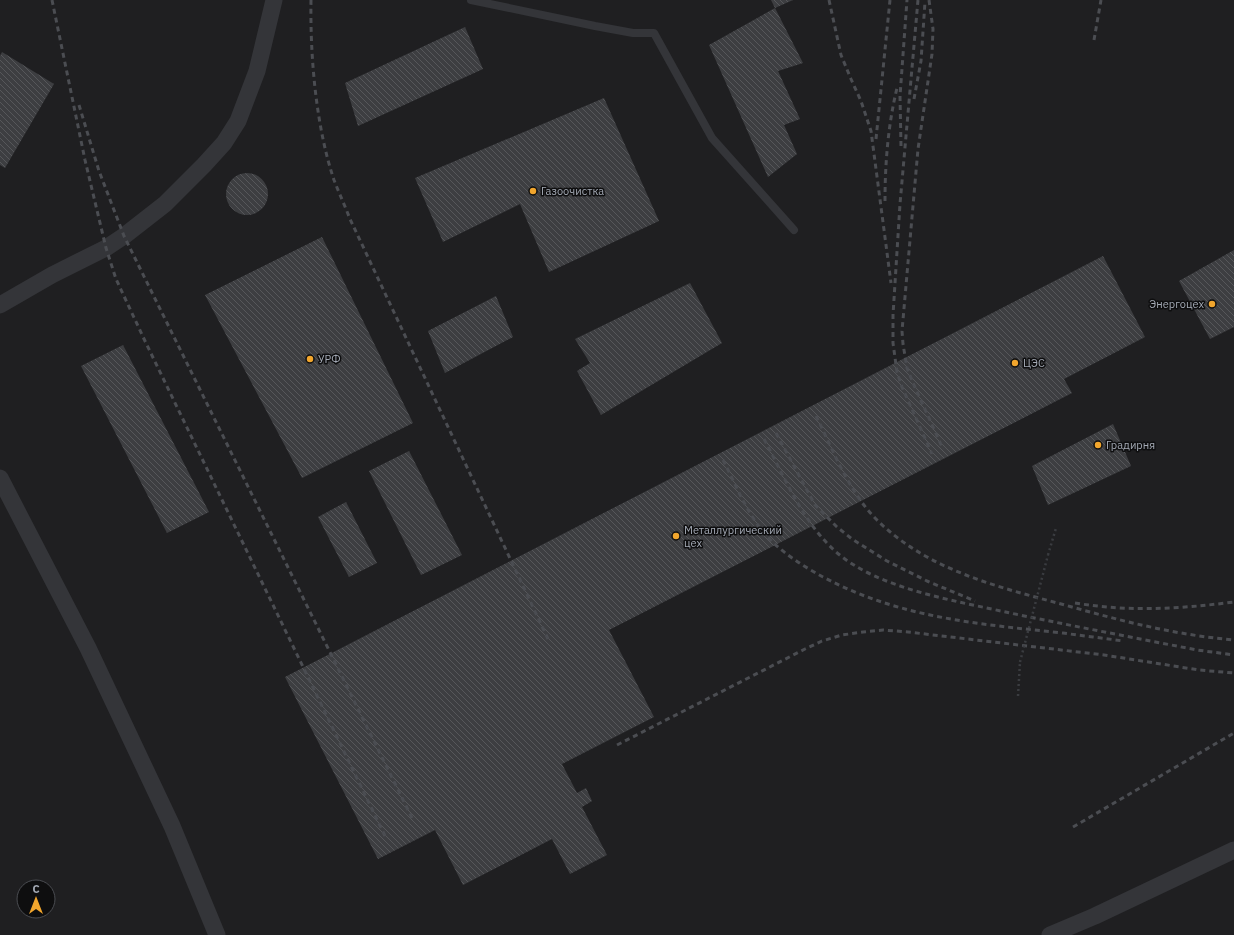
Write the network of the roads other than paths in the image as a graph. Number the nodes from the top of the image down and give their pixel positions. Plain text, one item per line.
1 (274, 0) edge
2 (471, 0) edge
3 (794, 230) dead end
4 (0, 305) edge
5 (0, 478) edge
6 (1234, 850) edge
7 (217, 935) edge
8 (1050, 935) edge

1 - 4 street
2 - 3 lane
5 - 7 street
6 - 8 street

